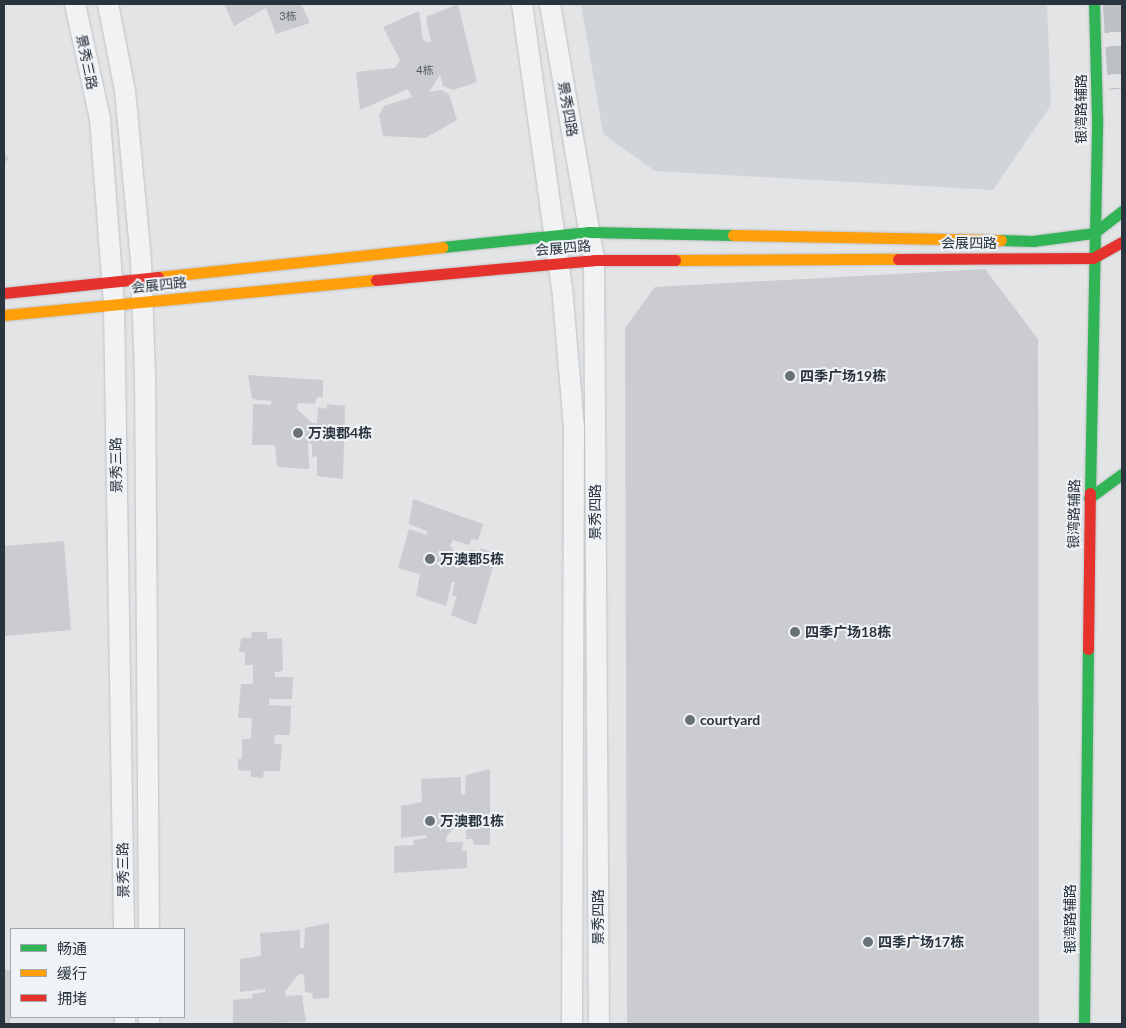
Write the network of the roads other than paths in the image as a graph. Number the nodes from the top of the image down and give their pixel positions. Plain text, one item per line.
1 (75, 4) edge
2 (108, 4) edge
3 (522, 4) edge
4 (550, 4) edge
5 (1094, 4) edge
6 (1122, 211) edge
7 (589, 232) junction
8 (1094, 233) junction
9 (554, 236) junction
10 (1122, 242) edge
11 (1093, 258) junction
12 (594, 260) junction
13 (558, 263) junction
14 (142, 280) junction
15 (112, 283) junction
16 (4, 293) edge
17 (143, 302) junction
18 (114, 305) junction
19 (4, 315) edge
20 (1122, 474) edge
21 (1089, 498) junction
22 (124, 928) edge
23 (148, 928) edge
24 (572, 1024) edge
25 (599, 1024) edge
26 (1084, 1024) edge

1 - 15 street, 景秀三路
2 - 14 street, 景秀三路
3 - 9 street, 景秀四路
4 - 7 street, 景秀四路
5 - 8 main road, 银湾路辅路
6 - 8 main road
7 - 8 main road, 会展四路
7 - 9 main road, 会展四路
7 - 12 street, 景秀四路
8 - 11 main road, 银湾路辅路
9 - 13 street, 景秀四路
9 - 14 main road, 会展四路
10 - 11 main road, 会展四路
11 - 12 main road, 会展四路
11 - 21 main road, 银湾路辅路
12 - 13 main road, 会展四路
12 - 25 street, 景秀四路
13 - 17 main road, 会展四路
13 - 24 street, 景秀四路
14 - 15 main road, 会展四路
14 - 17 street, 景秀三路
15 - 16 main road, 会展四路
15 - 18 street, 景秀三路
17 - 18 main road, 会展四路
17 - 23 street, 景秀三路
18 - 19 main road, 会展四路
18 - 22 street, 景秀三路
20 - 21 main road
21 - 26 main road, 银湾路辅路

